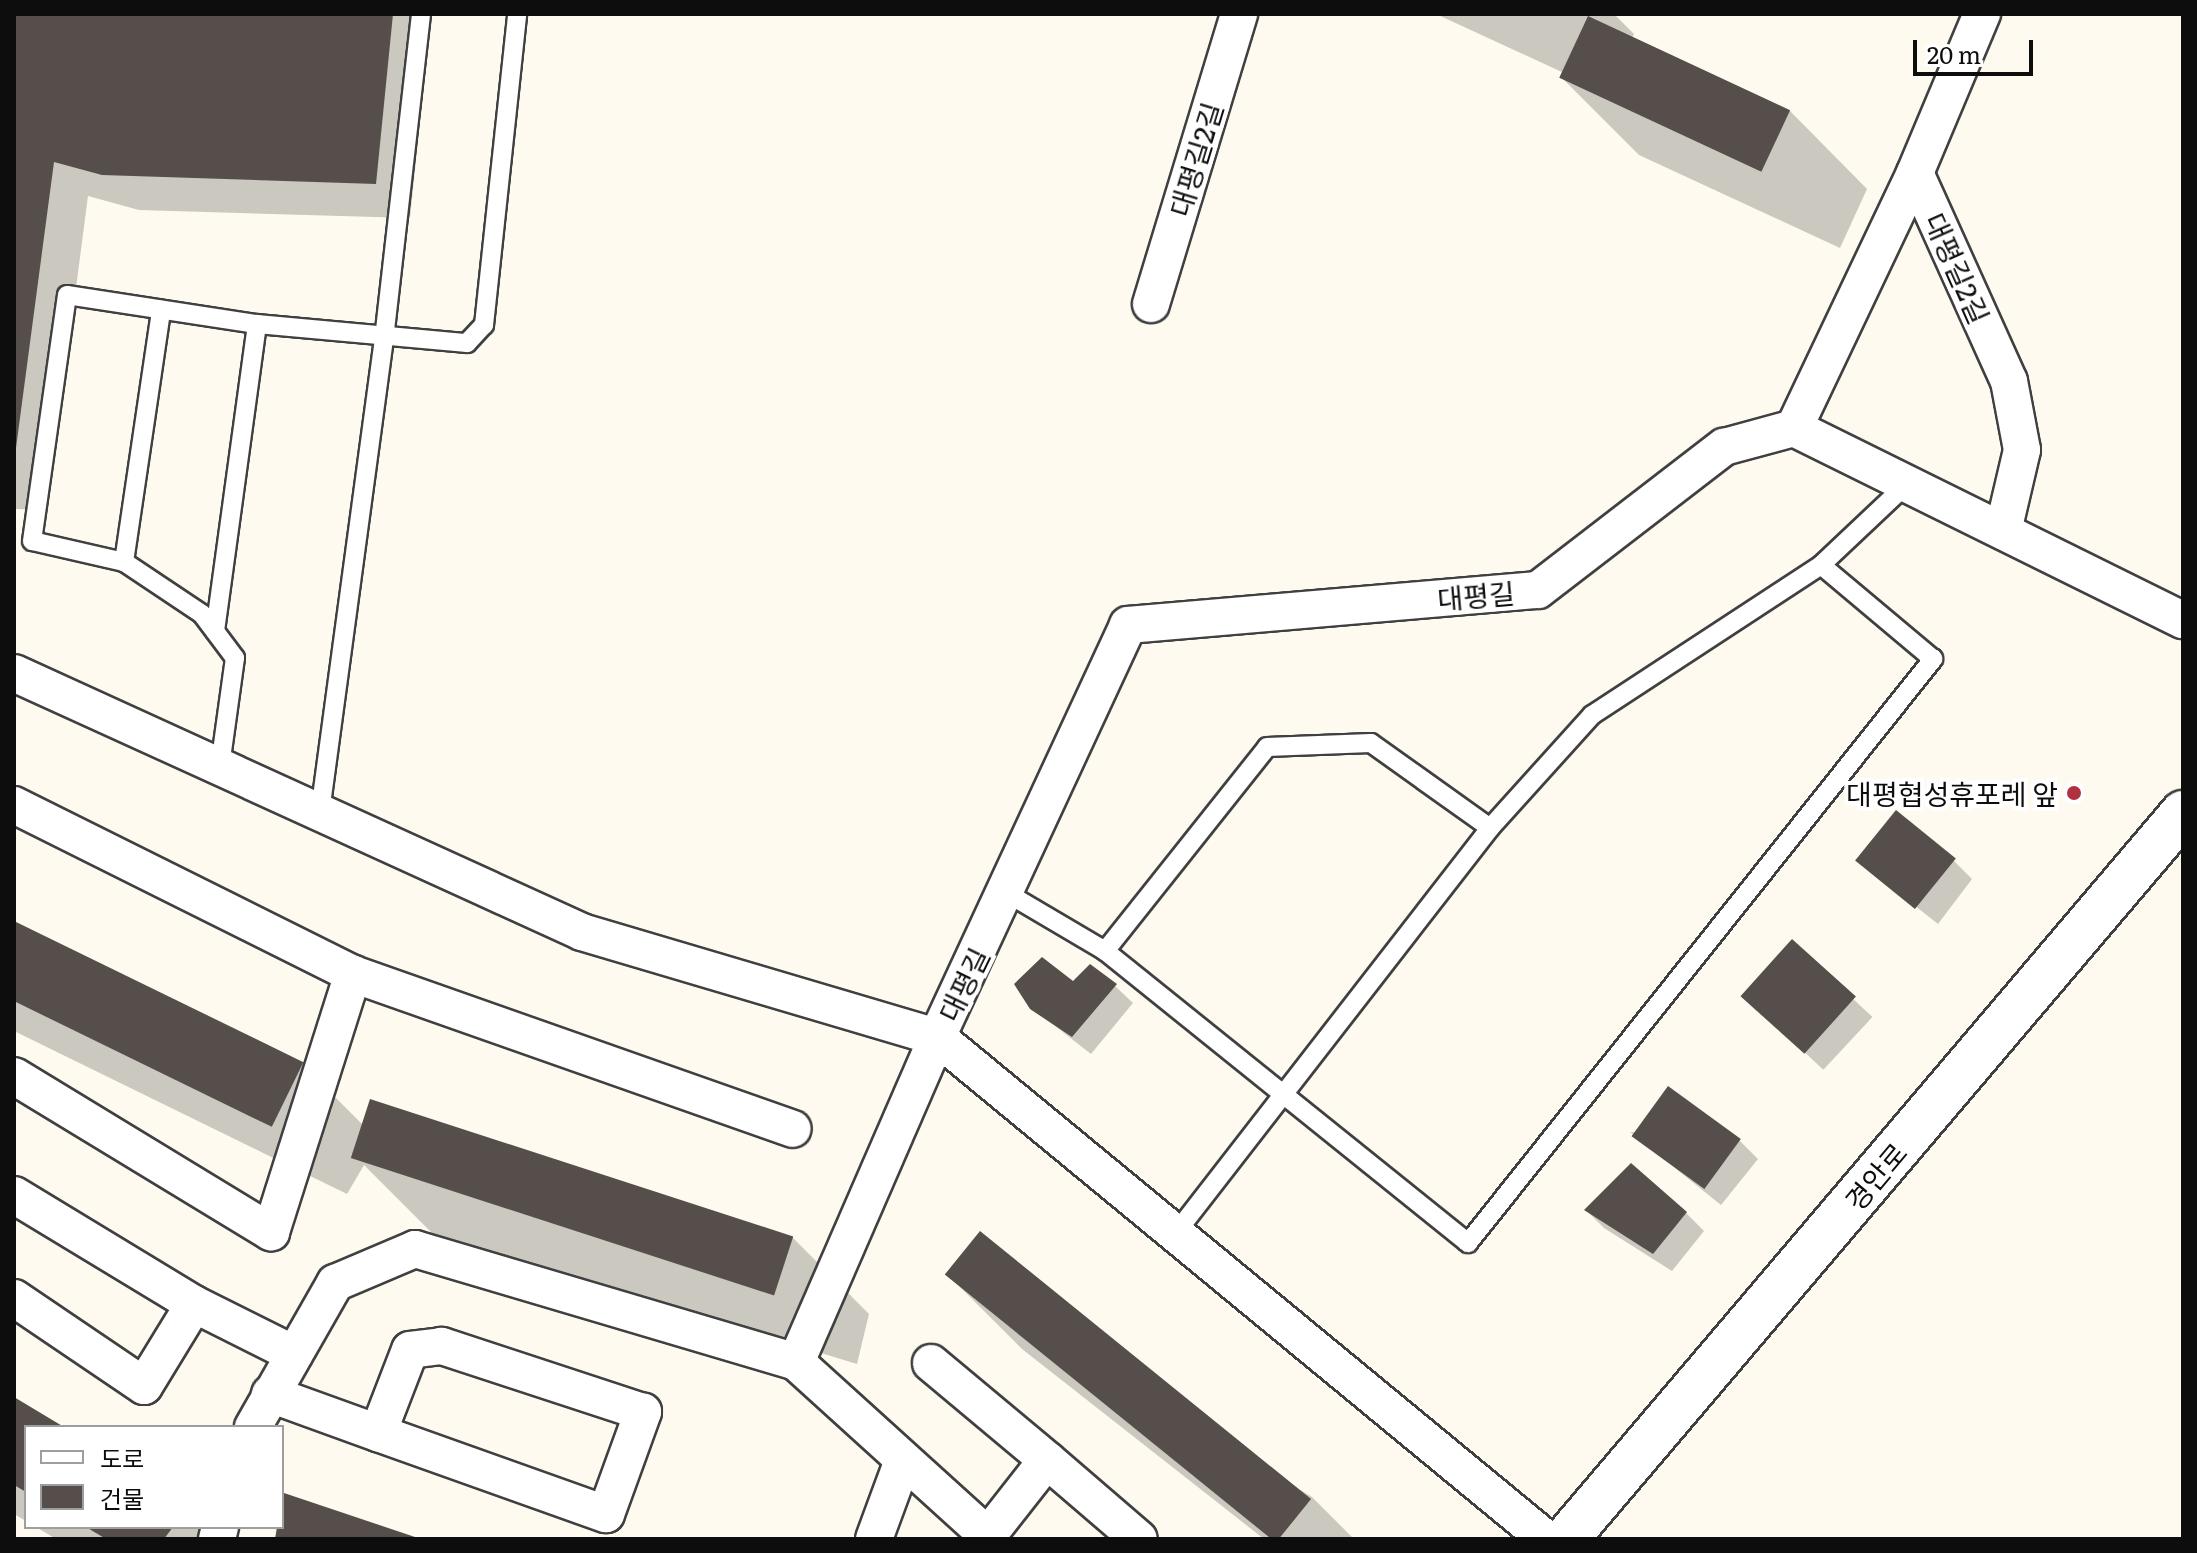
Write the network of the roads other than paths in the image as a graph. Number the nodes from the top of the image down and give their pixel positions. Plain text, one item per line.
1 (421, 14) edge
2 (517, 14) edge
3 (1239, 14) edge
4 (1982, 14) edge
5 (1915, 173) junction
6 (1151, 304) dead end
7 (161, 310) junction
8 (257, 324) junction
9 (384, 339) junction
10 (1794, 428) junction
11 (1907, 484) junction
12 (2003, 531) junction
13 (124, 562) junction
14 (1821, 565) junction
15 (2183, 620) edge
16 (215, 631) junction
17 (14, 673) edge
18 (220, 766) junction
19 (14, 805) edge
20 (320, 812) junction
21 (2183, 813) edge
22 (1490, 828) junction
23 (1007, 893) junction
24 (1105, 951) junction
25 (353, 974) junction
26 (937, 1037) junction
27 (14, 1076) edge
28 (1281, 1096) junction
29 (792, 1129) dead end
30 (14, 1195) edge
31 (1175, 1234) junction
32 (14, 1298) edge
33 (194, 1304) junction
34 (294, 1354) junction
35 (796, 1362) junction
36 (931, 1363) dead end
37 (270, 1394) junction
38 (254, 1425) edge
39 (378, 1433) junction
40 (903, 1460) junction
41 (1047, 1460) junction
42 (988, 1538) edge
43 (874, 1539) edge
44 (1139, 1539) edge
45 (1546, 1539) edge
46 (1566, 1539) edge

1 - 9 lane
2 - 9 lane
3 - 6 street, 대평길2길
4 - 5 street
5 - 10 street
5 - 12 street, 대평길2길
7 - 8 lane
7 - 13 lane
7 - 13 lane
8 - 9 lane
8 - 16 lane
9 - 20 lane
10 - 11 street
10 - 23 street, 대평길
11 - 12 street
11 - 14 lane
12 - 15 street
13 - 16 lane
14 - 22 lane
14 - 28 lane
16 - 18 lane
17 - 18 street
18 - 20 street
19 - 25 street
20 - 26 street
21 - 46 street, 경안로
22 - 24 lane
22 - 28 lane
23 - 24 lane
23 - 26 street, 대평길
24 - 28 lane
25 - 27 street
25 - 29 street
26 - 31 street
26 - 35 street, 대평길
28 - 31 lane
30 - 33 street
31 - 45 street
32 - 33 street
33 - 34 street
34 - 35 street
34 - 37 street
35 - 40 street
36 - 41 street
37 - 38 street
37 - 39 street
39 - 39 street
40 - 42 street
40 - 43 street
41 - 42 street
41 - 44 street

